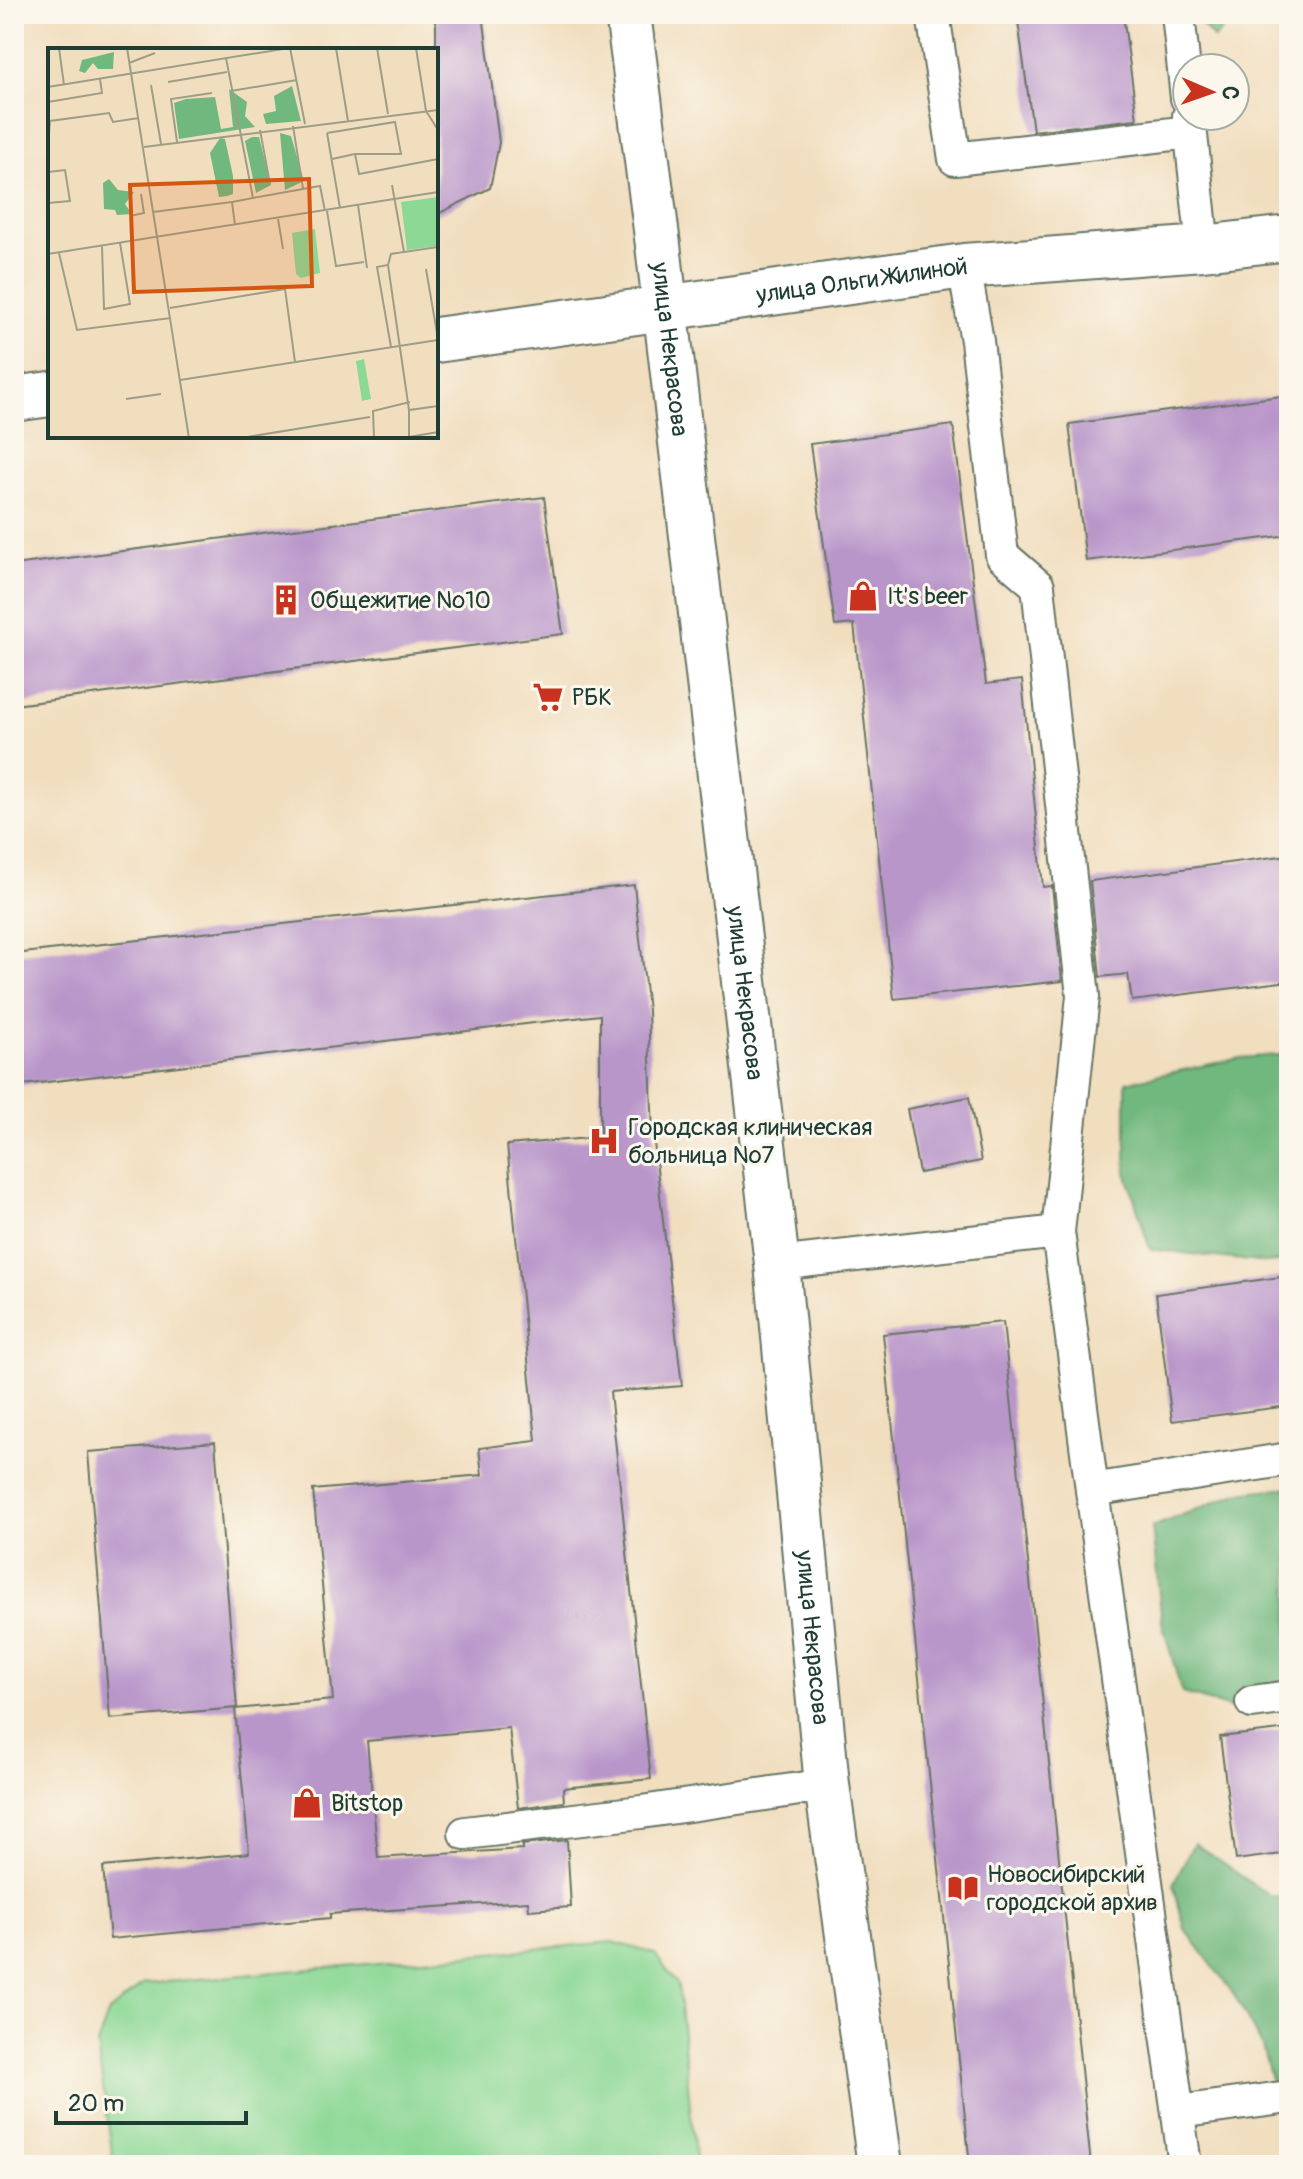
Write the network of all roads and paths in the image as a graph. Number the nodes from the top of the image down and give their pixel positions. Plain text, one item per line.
1 (628, 14) edge
2 (933, 14) edge
3 (1178, 14) edge
4 (1182, 52) edge
5 (1171, 127) edge
6 (1191, 132) edge
7 (1289, 238) edge
8 (1203, 248) junction
9 (964, 266) junction
10 (664, 308) junction
11 (438, 340) edge
12 (48, 394) edge
13 (14, 399) edge
14 (1058, 1232) junction
15 (777, 1264) junction
16 (1289, 1459) edge
17 (1092, 1490) junction
18 (1289, 1697) edge
19 (1252, 1702) dead end
20 (827, 1785) junction
21 (465, 1833) dead end
22 (1289, 2097) edge
23 (1178, 2112) junction
24 (880, 2165) edge
25 (1185, 2165) edge

1 - 10 street, улица Некрасова
2 - 5 lane
3 - 4 lane
6 - 8 lane
7 - 8 street, улица Ольги Жилиной
8 - 9 street, улица Ольги Жилиной
9 - 10 street, улица Ольги Жилиной
9 - 14 lane
10 - 11 street, улица Ольги Жилиной
10 - 15 street, улица Некрасова
12 - 13 street
14 - 15 lane
14 - 17 lane
15 - 20 street, улица Некрасова
16 - 17 lane
17 - 23 lane
18 - 19 lane
20 - 21 lane
20 - 24 street, улица Некрасова
22 - 23 lane
23 - 25 lane

